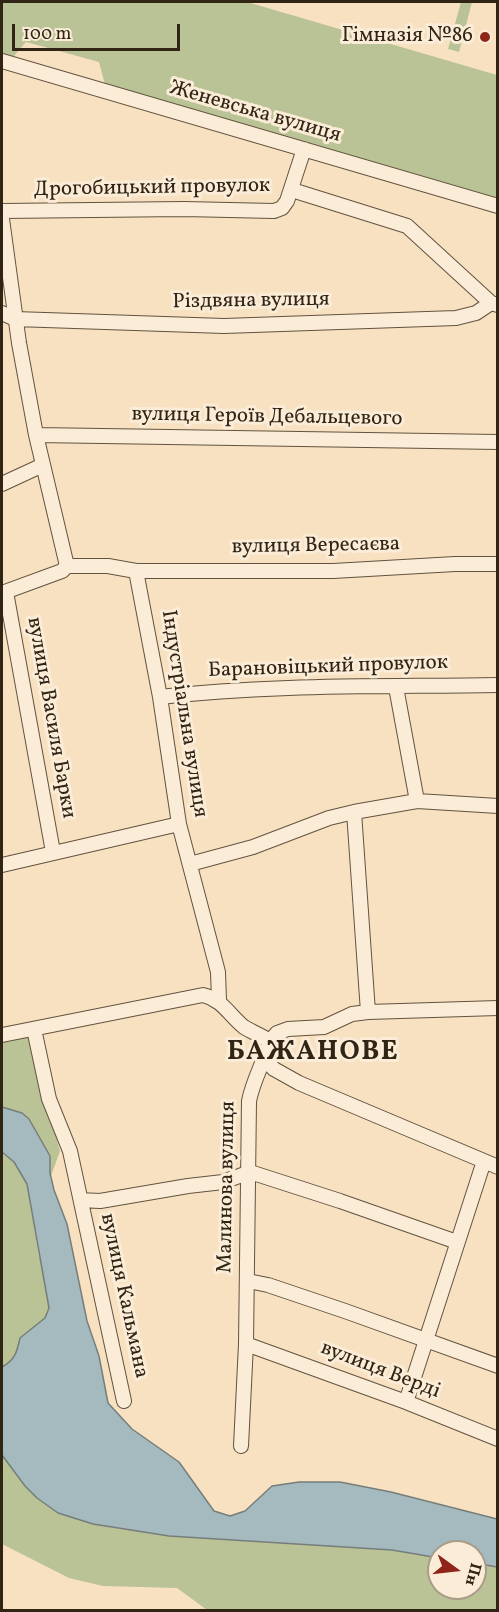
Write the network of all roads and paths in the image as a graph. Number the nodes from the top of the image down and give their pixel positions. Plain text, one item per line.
1 (2, 61) edge
2 (304, 149) junction
3 (292, 190) junction
4 (498, 206) edge
5 (2, 211) edge
6 (2, 219) edge
7 (494, 304) edge
8 (2, 313) edge
9 (15, 319) junction
10 (36, 435) junction
11 (498, 442) edge
12 (43, 465) junction
13 (2, 484) edge
14 (498, 564) edge
15 (67, 566) junction
16 (136, 572) junction
17 (4, 592) edge
18 (498, 685) edge
19 (396, 687) junction
20 (160, 697) junction
21 (417, 801) junction
22 (498, 806) edge
23 (354, 812) junction
24 (179, 824) junction
25 (53, 852) junction
26 (190, 864) junction
27 (2, 865) edge
28 (219, 1000) junction
29 (498, 1008) edge
30 (368, 1012) junction
31 (34, 1029) junction
32 (2, 1035) edge
33 (270, 1041) junction
34 (265, 1060) junction
35 (484, 1161) junction
36 (498, 1167) edge
37 (250, 1172) junction
38 (81, 1200) junction
39 (457, 1242) junction
40 (248, 1281) junction
41 (426, 1340) junction
42 (246, 1344) junction
43 (498, 1366) edge
44 (124, 1401) dead end
45 (406, 1402) junction
46 (498, 1439) edge
47 (241, 1446) dead end

1 - 2 street, Женевська вулиця
2 - 3 street, Дрогобицький провулок
2 - 4 street, Женевська вулиця
3 - 5 street, Дрогобицький провулок
3 - 7 street, Дрогобицький провулок
6 - 9 street
7 - 9 street, Різдвяна вулиця
8 - 9 street, Різдвяна вулиця
9 - 10 street
10 - 11 street, вулиця Героїв Дебальцевого
10 - 12 street
12 - 13 street
12 - 15 street
14 - 16 street, вулиця Вересаєва
15 - 16 street
15 - 17 street
16 - 20 street, Індустріальна вулиця
17 - 25 street, вулиця Василя Барки
18 - 19 street, Барановіцький провулок
19 - 20 street, Барановіцький провулок
19 - 21 street
20 - 24 street, Індустріальна вулиця
21 - 22 street
21 - 23 street
23 - 26 street
23 - 30 street
24 - 25 street, вулиця Василя Барки
24 - 26 street, Індустріальна вулиця
25 - 27 street, вулиця Василя Барки
26 - 28 street, Індустріальна вулиця
28 - 31 street
28 - 33 street
29 - 30 street
30 - 33 street
31 - 32 street
31 - 38 street, вулиця Кальмана
33 - 34 street, Малинова вулиця
34 - 35 street
34 - 37 street, Малинова вулиця
35 - 36 street
35 - 39 street
37 - 38 street, вулиця Кальмана
37 - 39 street
37 - 40 street, Малинова вулиця
38 - 44 street, вулиця Кальмана
39 - 41 street
40 - 41 street
40 - 42 street, Малинова вулиця
41 - 43 street
41 - 45 street
42 - 45 street, вулиця Верді
42 - 47 street, Малинова вулиця
45 - 46 street, вулиця Верді

